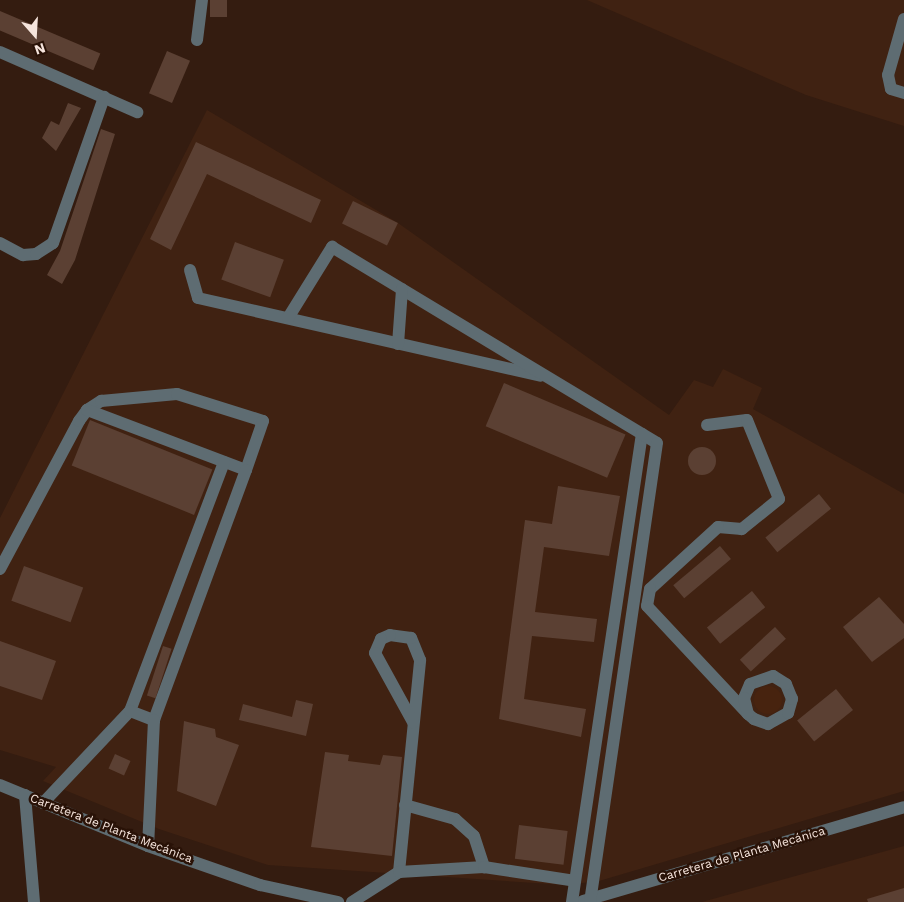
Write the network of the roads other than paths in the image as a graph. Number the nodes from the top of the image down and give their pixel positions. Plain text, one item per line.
1 (202, 0) edge
2 (904, 19) edge
3 (197, 40) dead end
4 (0, 52) edge
5 (904, 94) edge
6 (104, 97) junction
7 (137, 112) dead end
8 (0, 243) edge
9 (190, 270) dead end
10 (402, 289) junction
11 (288, 318) junction
12 (398, 344) junction
13 (552, 379) junction
14 (87, 410) junction
15 (707, 425) dead end
16 (642, 434) junction
17 (224, 462) junction
18 (246, 470) junction
19 (0, 569) edge
20 (130, 711) junction
21 (748, 714) dead end
22 (154, 720) junction
23 (413, 722) junction
24 (0, 785) edge
25 (25, 796) junction
26 (43, 803) junction
27 (405, 805) junction
28 (904, 807) edge
29 (148, 846) junction
30 (484, 867) junction
31 (398, 872) junction
32 (575, 881) junction
33 (585, 901) edge
34 (34, 902) edge
35 (338, 902) edge
36 (352, 902) edge
37 (572, 902) edge

1 - 3 street
2 - 5 street
4 - 6 street
6 - 7 street
6 - 8 street
9 - 11 street
10 - 11 street
10 - 12 street
10 - 13 street
11 - 12 street
12 - 13 street
13 - 16 street
14 - 17 street
14 - 18 street
14 - 19 street
15 - 21 street
16 - 32 street
16 - 33 street
17 - 18 street
17 - 20 street
18 - 22 street
20 - 22 street
20 - 26 street
22 - 29 street
23 - 23 street
23 - 27 street
24 - 25 street, Carretera de Planta Mecánica
25 - 26 street, Carretera de Planta Mecánica
25 - 34 street
26 - 29 street, Carretera de Planta Mecánica
27 - 30 street
27 - 31 street
28 - 33 street, Carretera de Planta Mecánica
29 - 35 street, Carretera de Planta Mecánica
30 - 31 street
30 - 32 street
31 - 36 street
32 - 37 street

